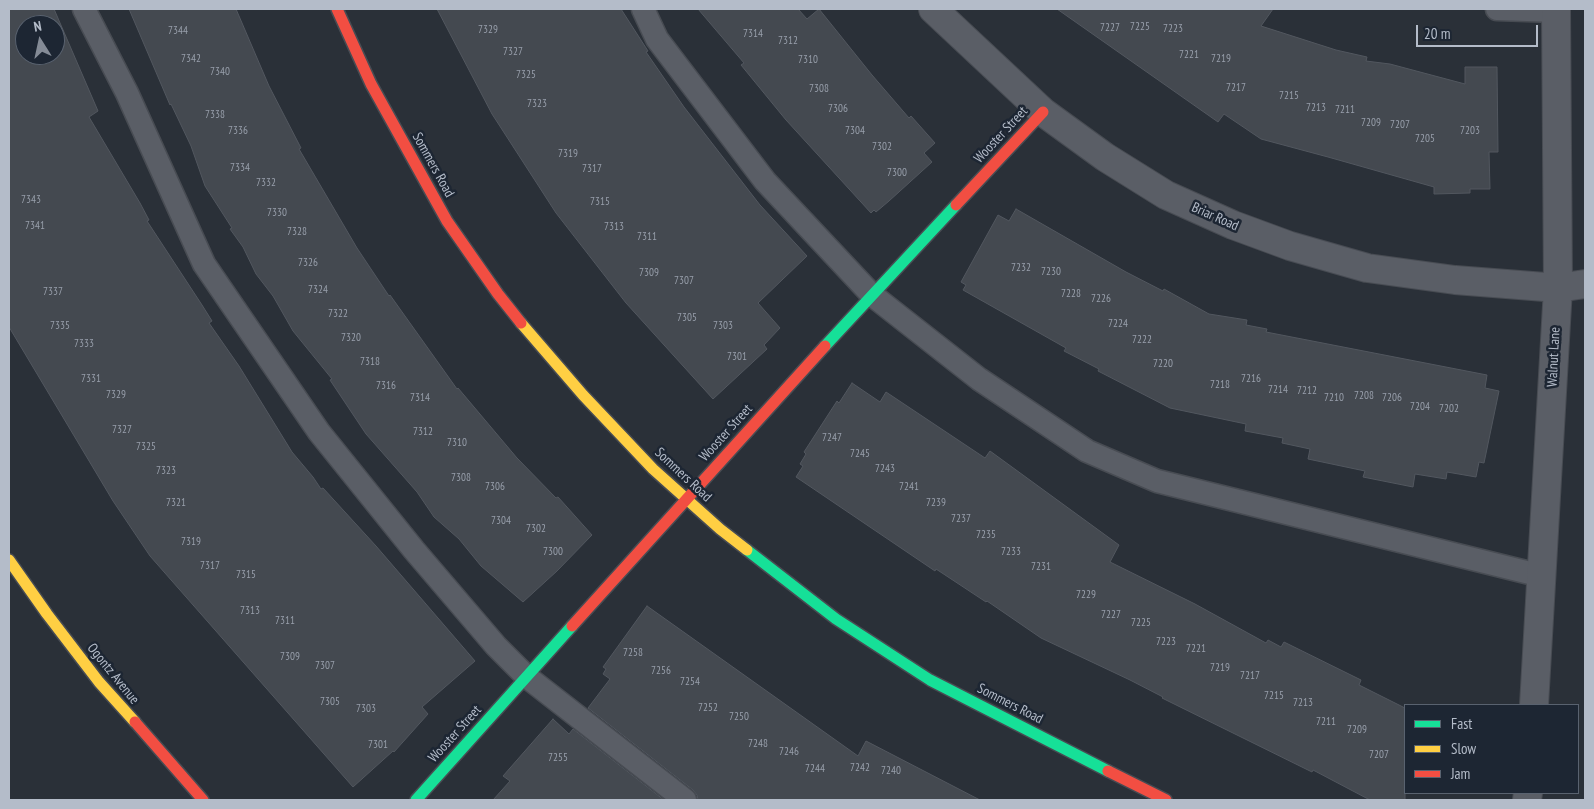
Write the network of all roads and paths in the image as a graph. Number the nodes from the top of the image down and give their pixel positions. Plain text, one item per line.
1 (84, 9) edge
2 (337, 9) edge
3 (643, 9) edge
4 (933, 9) edge
5 (1497, 9) edge
6 (1556, 10) edge
7 (1043, 112) junction
8 (1585, 284) edge
9 (1558, 288) junction
10 (872, 295) junction
11 (686, 499) junction
12 (9, 560) edge
13 (1542, 576) junction
14 (527, 677) junction
15 (1534, 704) edge
16 (203, 800) edge
17 (416, 800) edge
18 (685, 800) edge
19 (1166, 800) edge

1 - 14 lane
2 - 11 street, Sommers Road
3 - 10 lane
4 - 7 street, Briar Road
5 - 6 lane
6 - 9 street, Walnut Lane
7 - 9 street, Briar Road
7 - 10 street, Wooster Street
8 - 9 street, Briar Road
9 - 13 street, Walnut Lane
10 - 11 street, Wooster Street
10 - 13 lane
11 - 14 street, Wooster Street
11 - 19 street, Sommers Road
12 - 16 street, Ogontz Avenue
13 - 15 street, Walnut Lane
14 - 17 street, Wooster Street
14 - 18 lane

